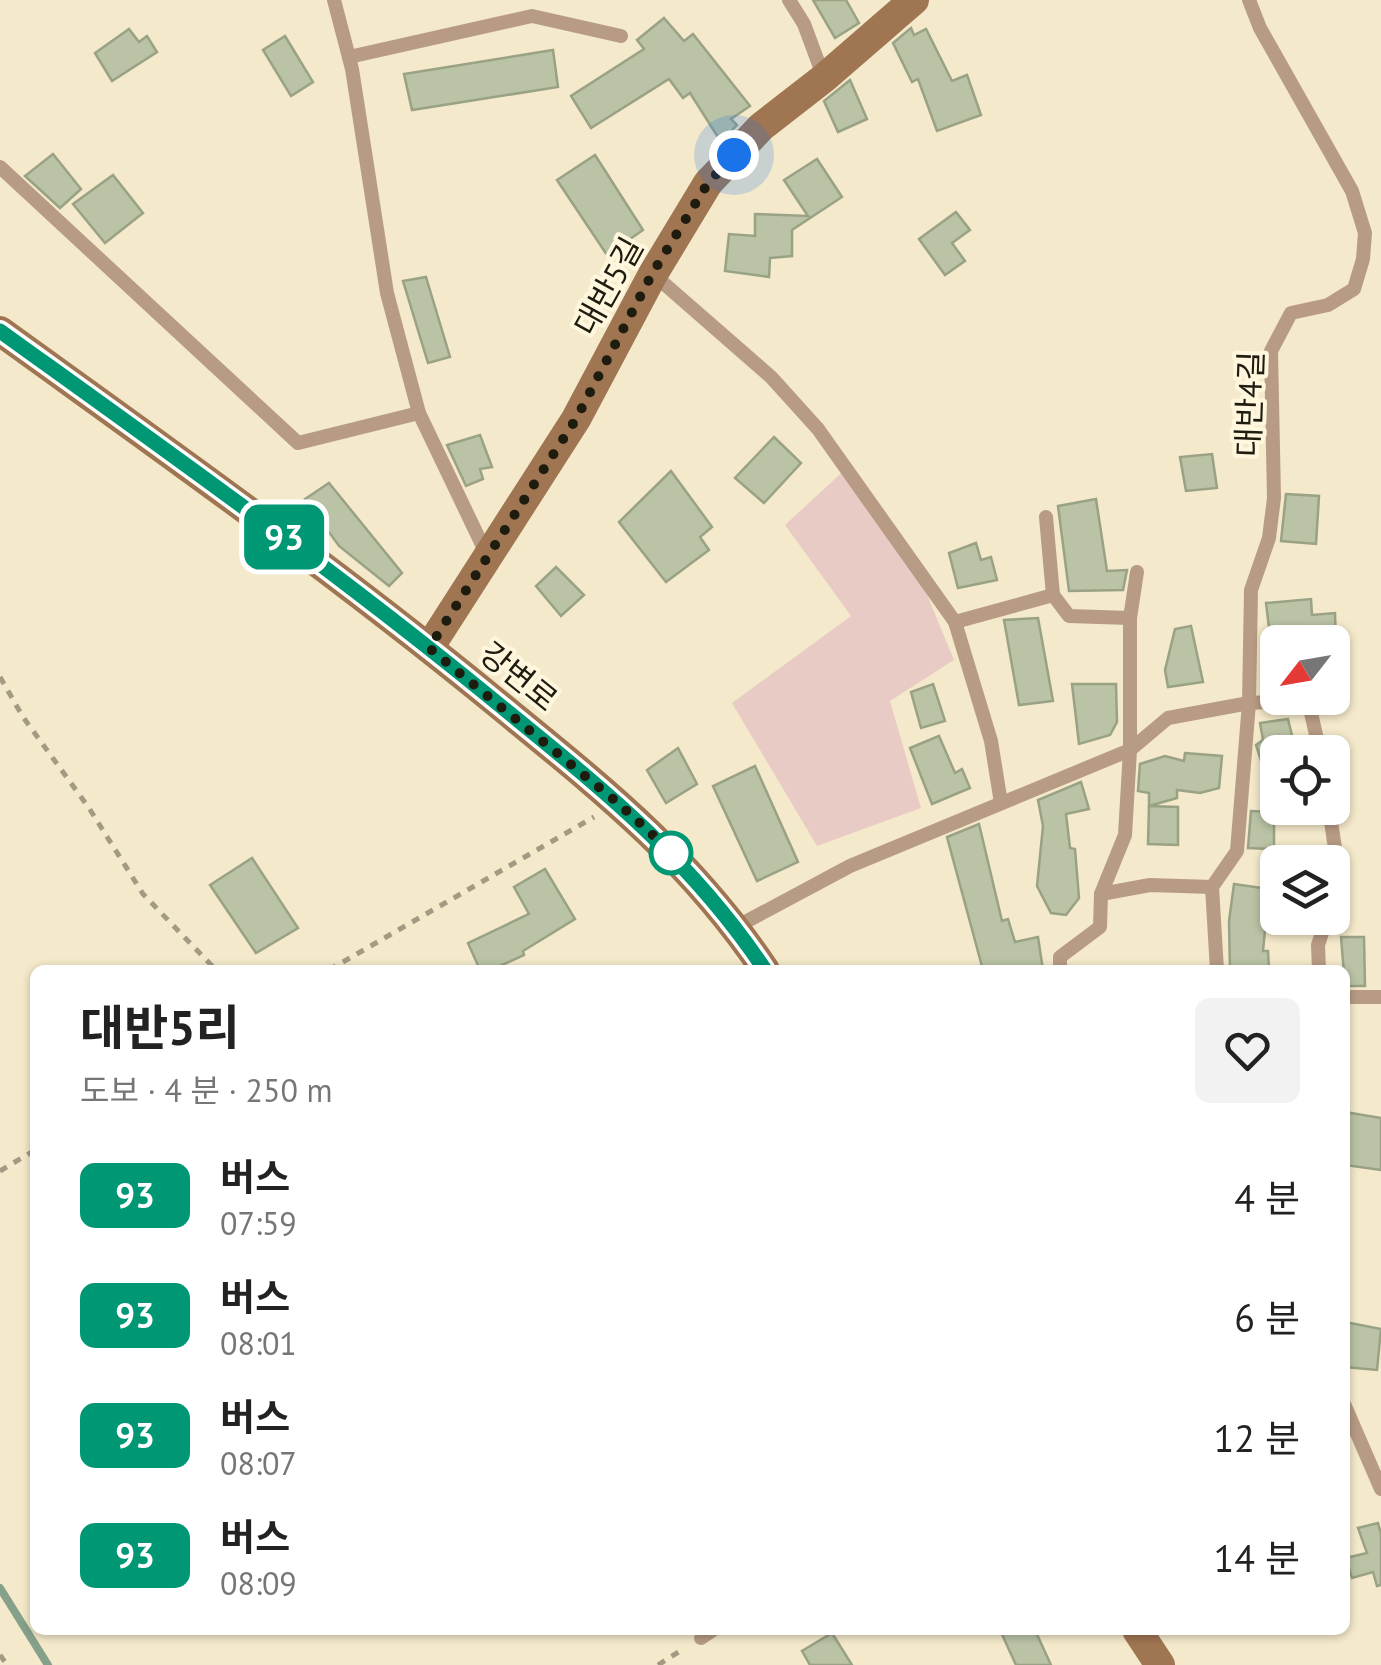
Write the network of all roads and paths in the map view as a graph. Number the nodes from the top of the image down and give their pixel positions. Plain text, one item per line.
1 (334, 0) edge
2 (788, 0) edge
3 (914, 0) edge
4 (1249, 0) edge
5 (620, 36) dead end
6 (348, 57) junction
7 (824, 78) junction
8 (0, 167) edge
9 (652, 274) junction
10 (0, 331) edge
11 (420, 413) junction
12 (1046, 517) dead end
13 (488, 556) junction
14 (1137, 572) dead end
15 (1053, 595) junction
16 (1130, 618) junction
17 (956, 622) junction
18 (429, 648) junction
19 (0, 677) edge
20 (1249, 703) junction
21 (1316, 735) edge
22 (1130, 750) junction
23 (618, 803) junction
24 (1001, 803) junction
25 (1212, 887) junction
26 (1100, 894) junction
27 (736, 926) junction
28 (1321, 935) edge
29 (211, 965) edge
30 (337, 965) edge
31 (762, 965) edge
32 (1060, 965) edge
33 (1218, 965) edge
34 (1319, 965) edge
35 (1381, 996) edge
36 (1350, 997) edge
37 (30, 1153) edge
38 (0, 1171) edge
39 (1350, 1418) edge
40 (1381, 1489) edge
41 (705, 1635) edge
42 (1140, 1635) edge
43 (0, 1654) edge
44 (6, 1665) edge
45 (658, 1665) edge
46 (1160, 1665) edge

1 - 6 lane
2 - 7 lane
3 - 7 street, 대반5길
4 - 20 lane, 대반4길
5 - 6 lane
6 - 11 lane
7 - 9 street, 대반5길
8 - 11 lane
9 - 13 street, 대반5길
9 - 17 lane
10 - 18 street, 강변로
11 - 13 lane
12 - 15 lane
13 - 18 street, 대반5길
14 - 16 lane
15 - 16 lane
15 - 17 lane
16 - 22 lane
17 - 24 lane
18 - 23 street, 강변로
19 - 29 path
20 - 21 lane
20 - 22 lane
20 - 25 lane, 대반4길
22 - 24 lane
22 - 26 lane
23 - 27 street, 강변로
23 - 30 path
24 - 27 lane
25 - 26 lane
25 - 33 lane
26 - 32 lane
27 - 31 street, 강변로
28 - 34 lane
35 - 36 lane
37 - 38 path
39 - 40 lane
41 - 45 path
42 - 46 street
43 - 44 path

